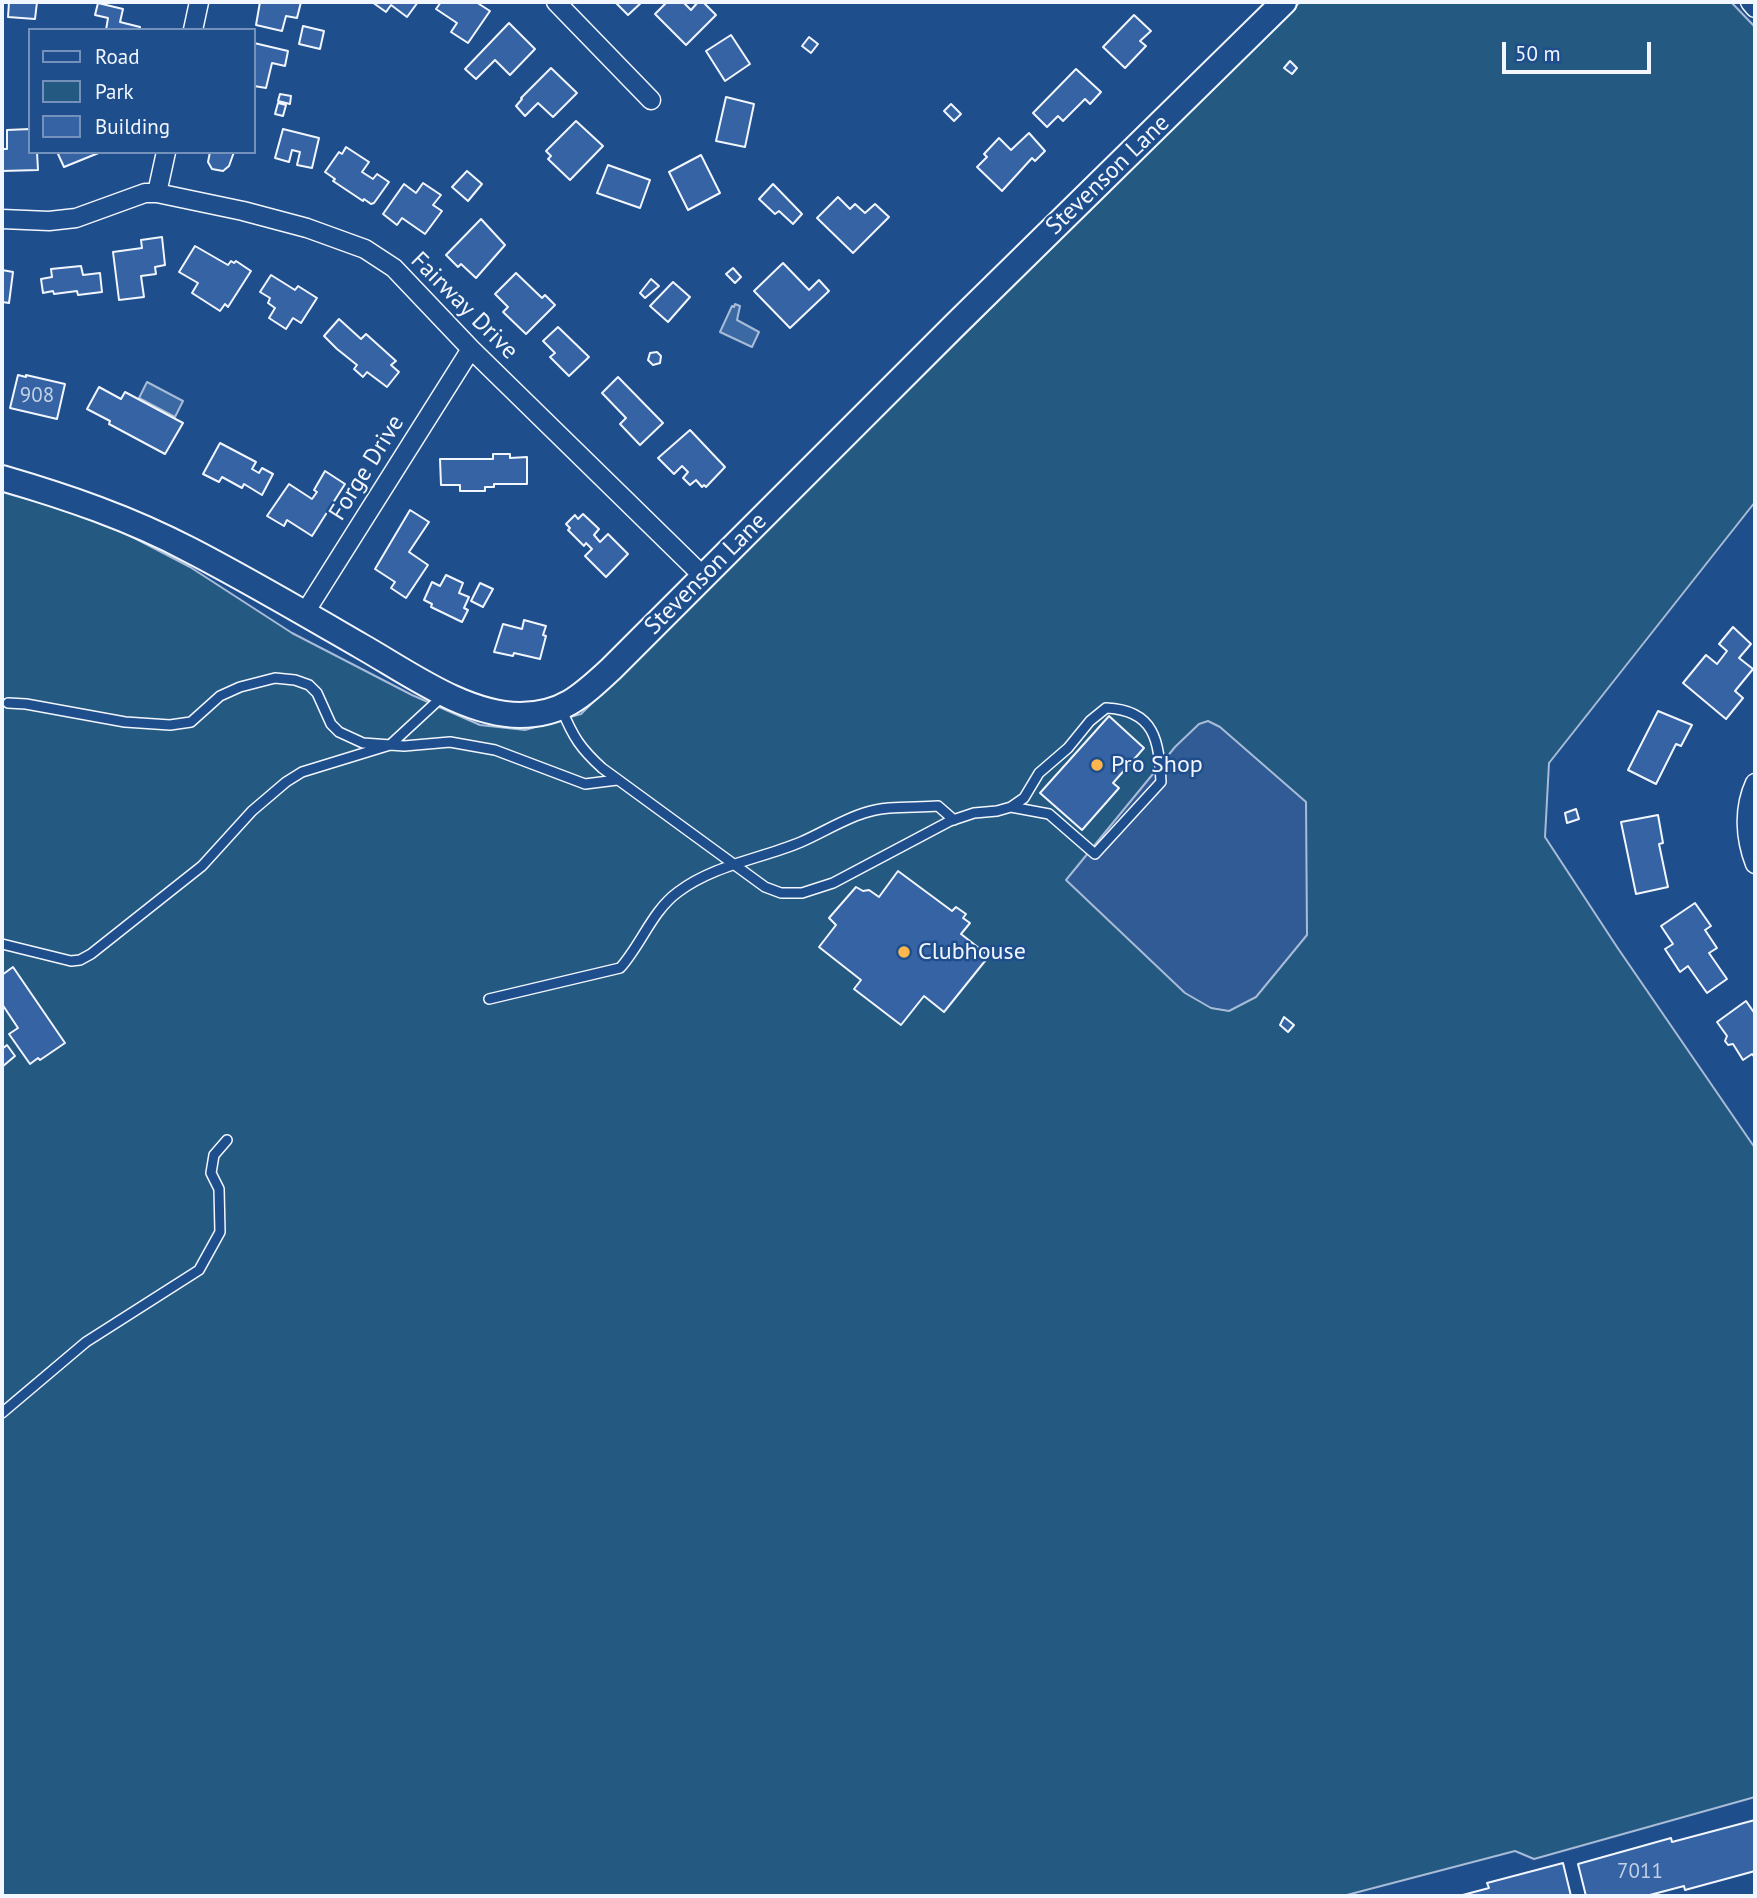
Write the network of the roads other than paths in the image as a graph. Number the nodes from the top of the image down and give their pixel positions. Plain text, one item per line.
1 (199, 2) edge
2 (556, 2) edge
3 (1750, 2) edge
4 (1280, 3) edge
5 (1755, 8) edge
6 (193, 28) edge
7 (651, 100) dead end
8 (166, 154) edge
9 (157, 193) junction
10 (2, 219) edge
11 (471, 349) junction
12 (2, 478) edge
13 (703, 576) junction
14 (304, 614) junction
15 (445, 693) junction
16 (8, 703) dead end
17 (561, 709) junction
18 (390, 745) junction
19 (617, 780) junction
20 (1755, 783) edge
21 (1011, 807) junction
22 (954, 820) junction
23 (1755, 864) edge
24 (735, 866) junction
25 (2, 944) edge
26 (489, 999) dead end
27 (227, 1140) dead end
28 (2, 1413) edge

1 - 6 street
2 - 7 street
3 - 5 street
4 - 13 street, Stevenson Lane
8 - 9 street
9 - 10 street, Fairway Drive
9 - 11 street, Fairway Drive
11 - 13 street, Fairway Drive
11 - 14 street, Forge Drive
12 - 14 street, Stevenson Lane
13 - 17 street, Stevenson Lane
14 - 15 street, Stevenson Lane
15 - 17 street, Stevenson Lane
15 - 18 lane
16 - 18 lane
17 - 19 lane
18 - 19 lane
18 - 25 lane
19 - 24 lane
20 - 23 street
21 - 21 lane
21 - 22 lane
22 - 24 lane
22 - 24 lane
24 - 26 lane
27 - 28 lane

